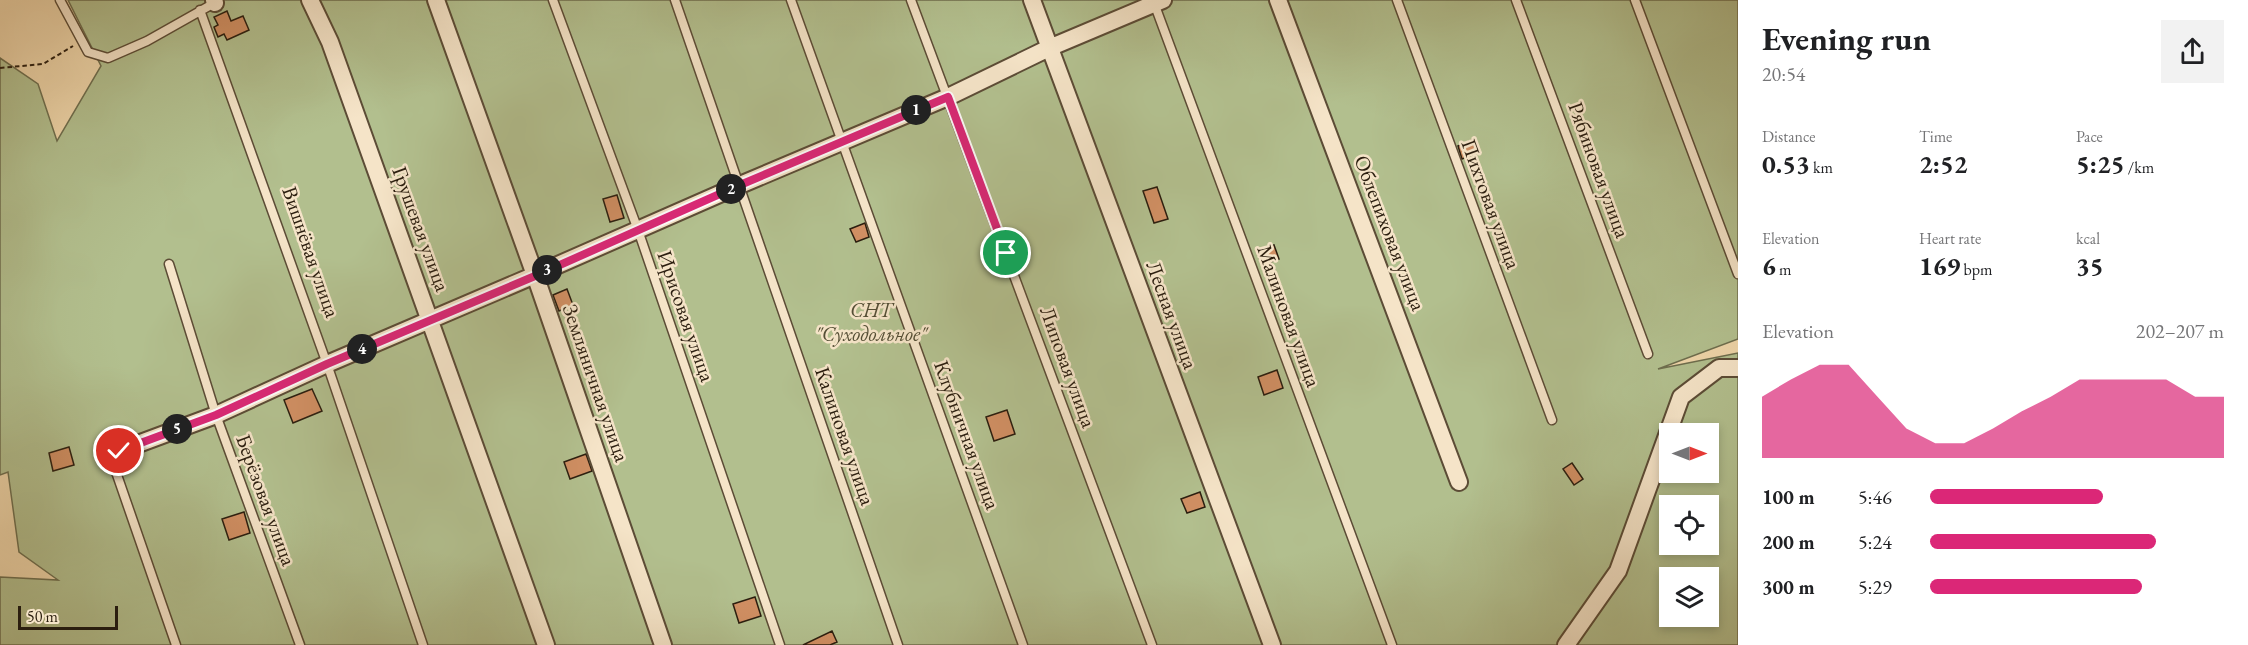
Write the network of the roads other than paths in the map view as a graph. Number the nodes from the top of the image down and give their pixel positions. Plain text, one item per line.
1 (60, 0) edge
2 (310, 0) edge
3 (436, 0) edge
4 (554, 0) edge
5 (675, 0) edge
6 (791, 0) edge
7 (911, 0) edge
8 (1032, 0) edge
9 (1278, 0) edge
10 (1397, 0) edge
11 (1516, 0) edge
12 (1635, 0) edge
13 (1156, 1) edge
14 (212, 3) edge
15 (1049, 48) junction
16 (948, 97) junction
17 (843, 142) junction
18 (740, 185) junction
19 (638, 230) junction
20 (169, 264) dead end
21 (1738, 274) edge
22 (535, 276) junction
23 (430, 320) junction
24 (1648, 354) dead end
25 (327, 364) junction
26 (1738, 368) edge
27 (216, 415) junction
28 (1552, 420) dead end
29 (119, 451) joint
30 (1459, 482) dead end
31 (176, 645) edge
32 (300, 645) edge
33 (423, 645) edge
34 (546, 645) edge
35 (663, 645) edge
36 (780, 645) edge
37 (898, 645) edge
38 (1023, 645) edge
39 (1152, 645) edge
40 (1272, 645) edge
41 (1392, 645) edge
42 (1566, 645) edge

1 - 14 lane
2 - 23 street, Грушевая улица
3 - 22 street, Земляничная улица
4 - 19 lane, Ирисовая улица
5 - 18 lane, Калиновая улица
6 - 17 lane, Клубничная улица
7 - 16 lane, Липовая улица
8 - 15 street, Лесная улица
9 - 30 street, Облепиховая улица
10 - 28 lane, Пихтовая улица
11 - 24 lane, Рябиновая улица
12 - 21 lane
13 - 15 street
13 - 41 lane, Малиновая улица
14 - 25 lane, Вишнёвая улица
15 - 16 street
15 - 40 street, Лесная улица
16 - 17 street
16 - 39 lane, Липовая улица
17 - 18 street
17 - 38 lane, Клубничная улица
18 - 19 street
18 - 37 lane, Калиновая улица
19 - 22 street
19 - 36 lane, Ирисовая улица
20 - 27 lane, Берёзовая улица
22 - 23 street
22 - 35 street, Земляничная улица
23 - 25 street
23 - 34 street, Грушевая улица
25 - 27 street
25 - 33 lane, Вишнёвая улица
26 - 42 street
27 - 29 street
27 - 32 lane, Берёзовая улица
29 - 31 lane

